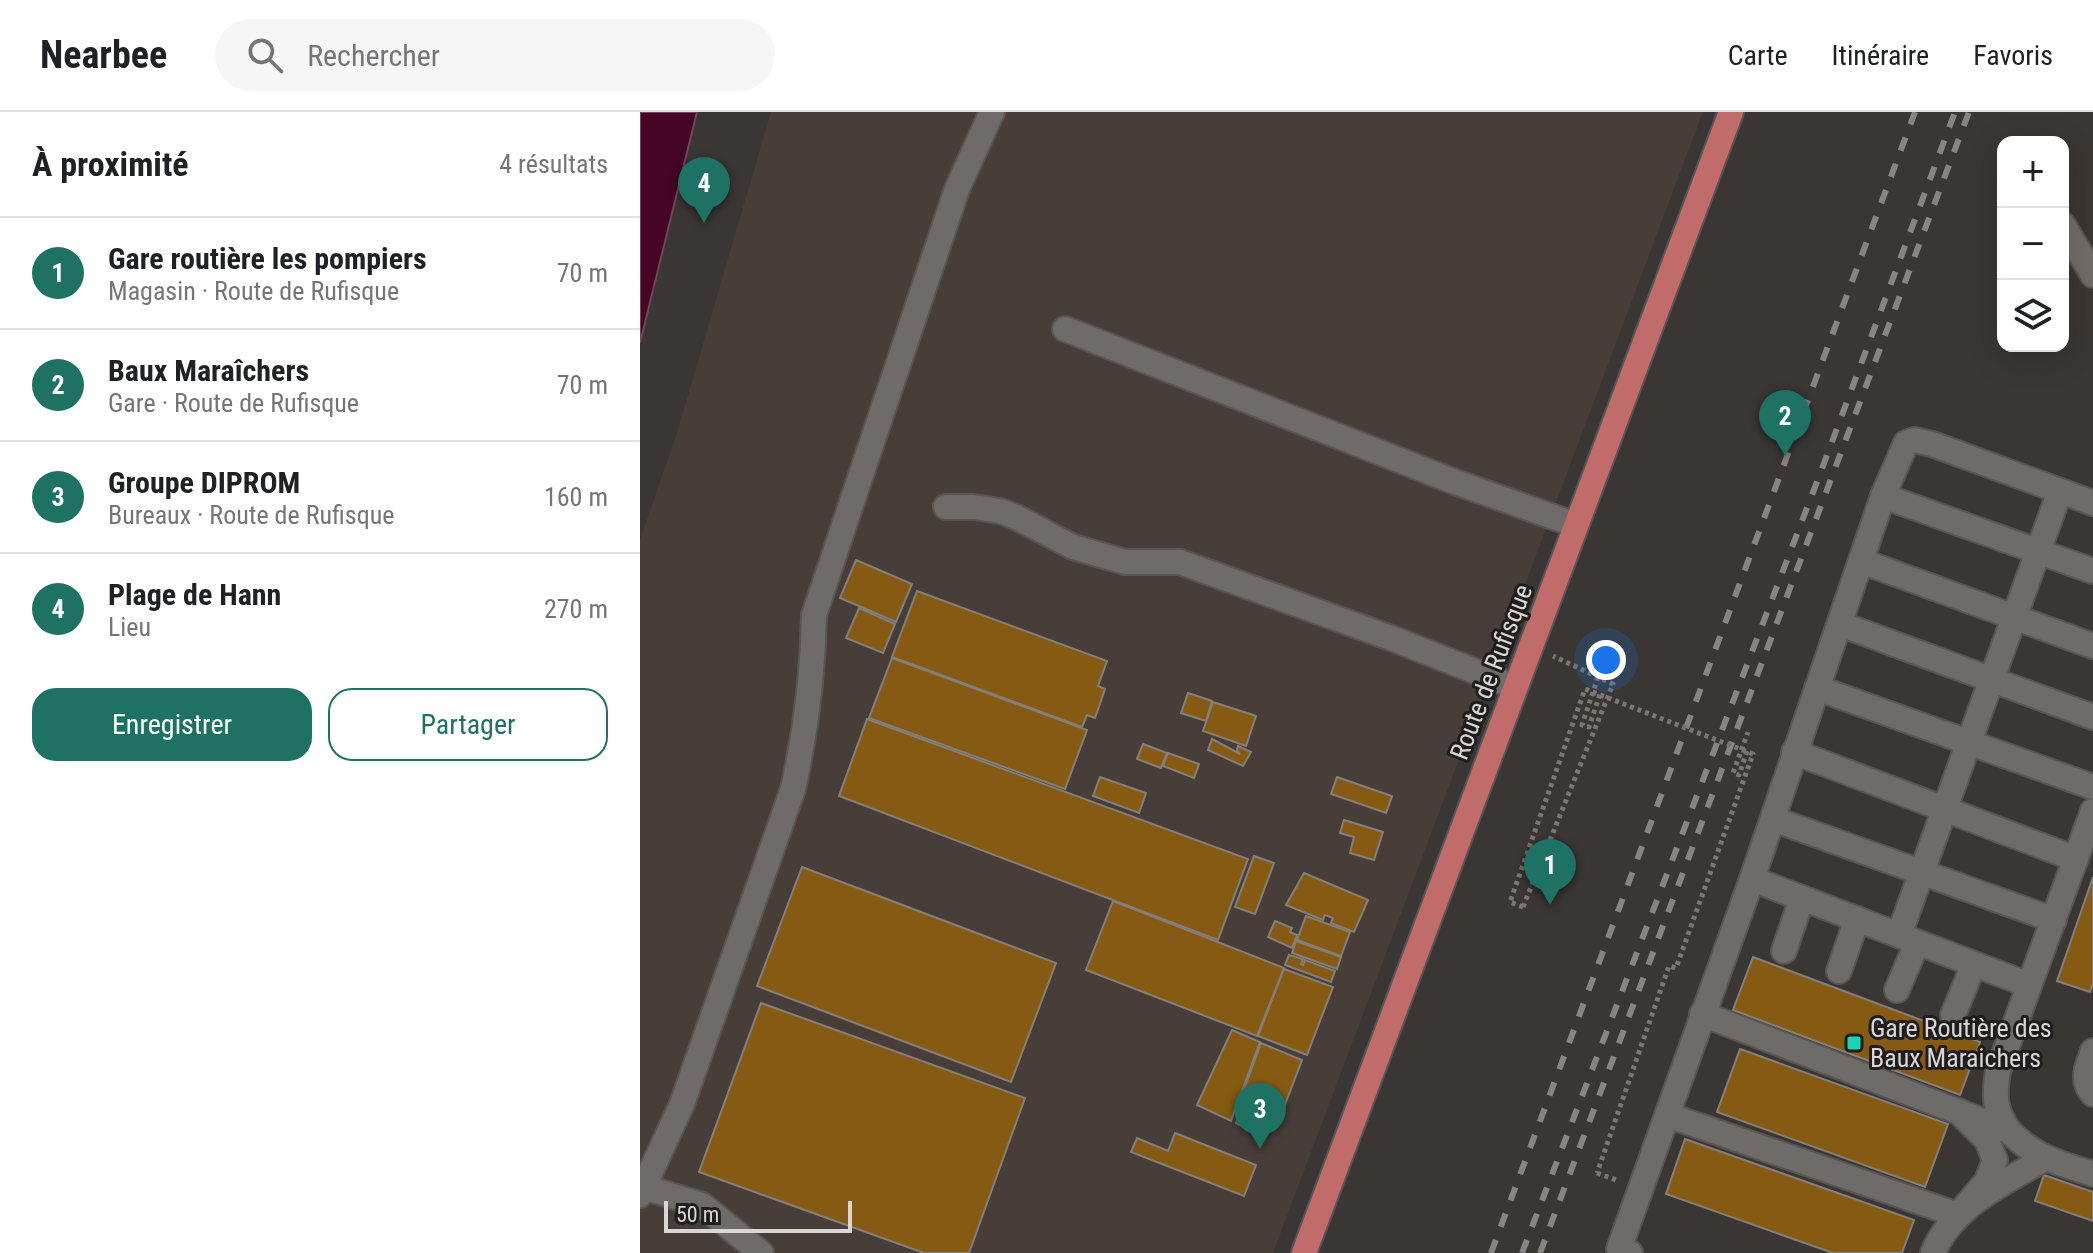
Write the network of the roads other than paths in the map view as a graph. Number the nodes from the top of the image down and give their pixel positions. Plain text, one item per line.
1 (992, 112) edge
2 (1731, 112) edge
3 (2069, 231) edge
4 (2086, 248) edge
5 (2093, 275) edge
6 (1065, 329) dead end
7 (2060, 491) junction
8 (1883, 496) junction
9 (2093, 503) edge
10 (946, 507) dead end
11 (1576, 525) junction
12 (2038, 551) junction
13 (1861, 561) junction
14 (2093, 571) edge
15 (2014, 617) junction
16 (1840, 624) junction
17 (2093, 646) edge
18 (1991, 680) junction
19 (1515, 687) junction
20 (1817, 688) junction
21 (2093, 717) edge
22 (1968, 742) junction
23 (1794, 752) junction
24 (2093, 787) edge
25 (1946, 809) junction
26 (2093, 811) edge
27 (1773, 819) junction
28 (2076, 859) junction
29 (1922, 872) junction
30 (1752, 879) junction
31 (1802, 898) junction
32 (1857, 919) junction
33 (2054, 920) junction
34 (1908, 939) junction
35 (1784, 951) dead end
36 (1974, 964) junction
37 (1839, 971) dead end
38 (2029, 985) junction
39 (1897, 990) dead end
40 (1702, 1014) junction
41 (1953, 1015) dead end
42 (2093, 1051) edge
43 (2093, 1094) edge
44 (1958, 1111) junction
45 (1667, 1115) junction
46 (2009, 1131) junction
47 (2044, 1159) junction
48 (2093, 1174) edge
49 (641, 1189) edge
50 (1958, 1215) junction
51 (761, 1253) edge
52 (1304, 1253) edge
53 (1630, 1253) edge
54 (1933, 1253) edge

1 - 49 lane
2 - 11 main road, Route de Rufisque
3 - 4 lane
4 - 5 lane
6 - 11 lane
7 - 8 lane
7 - 9 lane
7 - 12 lane
8 - 12 lane
8 - 13 lane
10 - 19 lane
11 - 19 main road, Route de Rufisque
12 - 14 lane
12 - 15 lane
13 - 15 lane
13 - 16 lane
15 - 17 lane
15 - 18 lane
16 - 18 lane
16 - 20 lane
18 - 21 lane
18 - 22 lane
19 - 52 main road, Route de Rufisque
20 - 22 lane
20 - 23 lane
22 - 24 lane
22 - 25 lane
23 - 25 lane
23 - 27 lane
25 - 28 lane
25 - 29 lane
26 - 28 lane
27 - 29 lane
27 - 30 lane
28 - 33 lane
29 - 33 lane
29 - 34 lane
30 - 31 lane
30 - 40 lane
31 - 32 lane
31 - 35 lane
32 - 34 lane
32 - 37 lane
33 - 38 lane
34 - 36 lane
34 - 39 lane
36 - 38 lane
36 - 41 lane
38 - 46 lane
40 - 44 lane
40 - 45 lane
42 - 43 lane
44 - 46 lane
44 - 50 lane
45 - 50 lane
45 - 53 lane
46 - 47 lane
47 - 48 lane
47 - 50 lane
49 - 51 lane
50 - 54 lane

